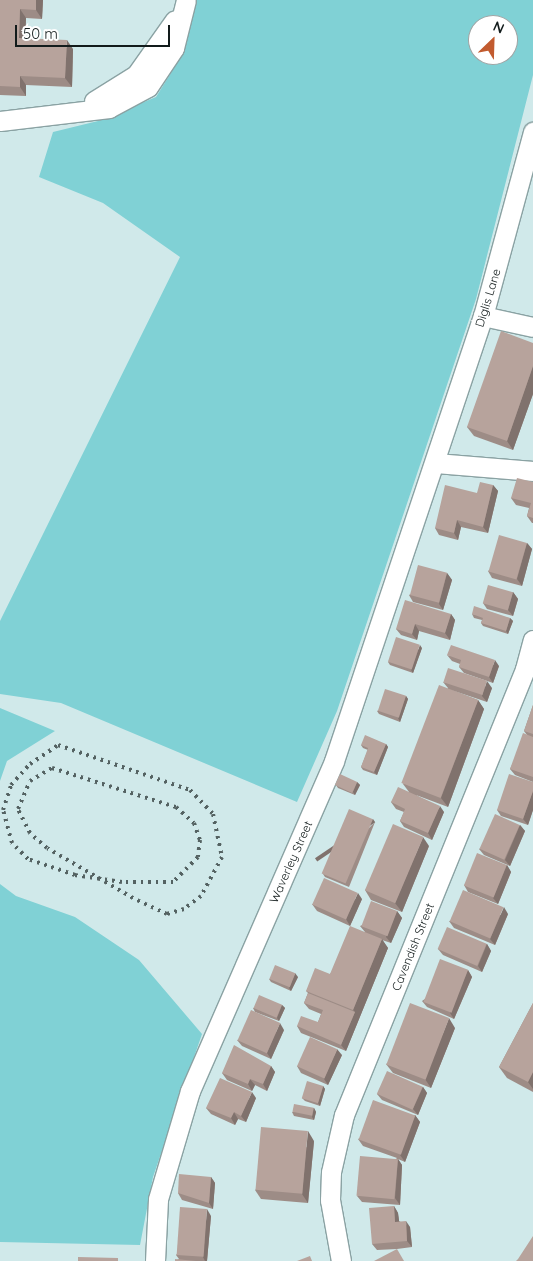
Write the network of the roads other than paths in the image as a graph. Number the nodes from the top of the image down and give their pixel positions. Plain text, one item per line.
1 (185, 0) edge
2 (0, 121) edge
3 (533, 132) edge
4 (483, 316) junction
5 (533, 327) edge
6 (436, 463) junction
7 (533, 471) edge
8 (533, 640) edge
9 (155, 1261) edge
10 (341, 1261) edge

1 - 2 street
3 - 4 street, Diglis Lane
4 - 5 street
4 - 6 street, Diglis Lane
6 - 7 street
6 - 9 street, Waverley Street
8 - 10 street, Cavendish Street

